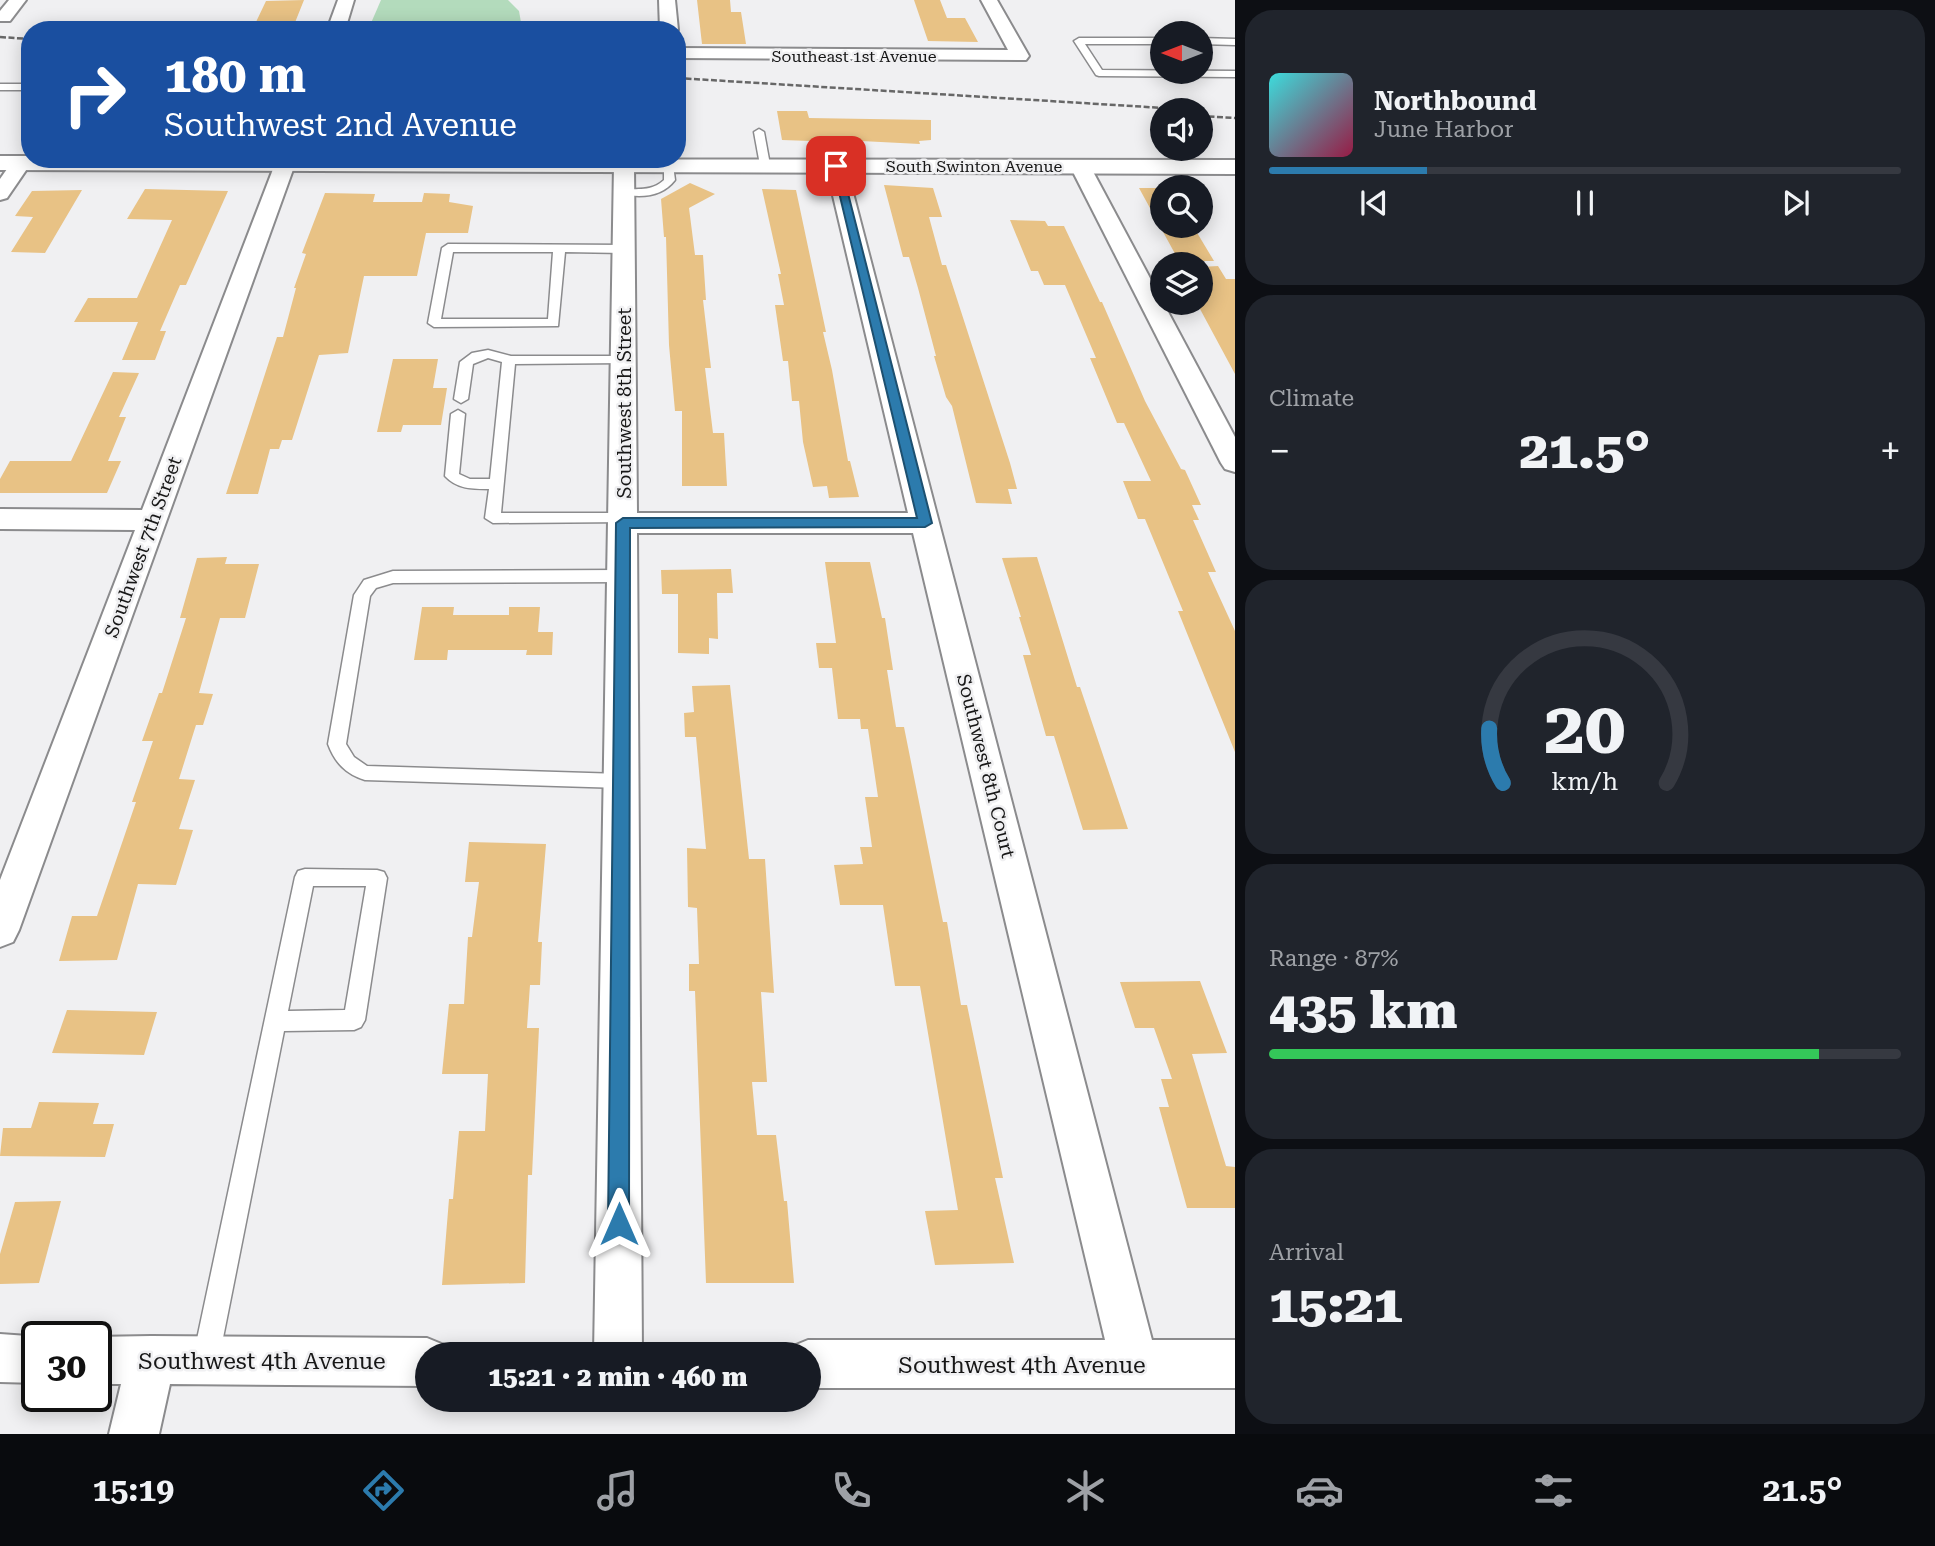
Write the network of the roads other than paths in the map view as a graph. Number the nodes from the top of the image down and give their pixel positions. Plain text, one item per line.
1 (18, 0) edge
2 (346, 0) edge
3 (667, 0) edge
4 (989, 0) edge
5 (4, 17) dead end
6 (339, 21) edge
7 (668, 21) edge
8 (1150, 41) edge
9 (1213, 41) edge
10 (1235, 42) edge
11 (686, 54) edge
12 (1150, 73) edge
13 (1213, 74) edge
14 (1235, 74) edge
15 (0, 87) edge
16 (21, 87) edge
17 (759, 132) dead end
18 (850, 158) junction
19 (10, 163) edge
20 (686, 165) edge
21 (765, 165) junction
22 (1080, 166) junction
23 (1235, 167) edge
24 (278, 168) edge
25 (632, 170) edge
26 (0, 194) edge
27 (559, 249) junction
28 (624, 249) junction
29 (624, 359) junction
30 (509, 360) junction
31 (1235, 463) edge
32 (497, 484) junction
33 (0, 519) edge
34 (153, 520) junction
35 (623, 520) junction
36 (925, 523) junction
37 (623, 576) junction
38 (621, 781) junction
39 (0, 930) edge
40 (276, 1021) junction
41 (618, 1342) edge
42 (0, 1359) edge
43 (21, 1359) edge
44 (112, 1360) edge
45 (150, 1360) junction
46 (206, 1361) junction
47 (415, 1362) edge
48 (821, 1364) edge
49 (1235, 1364) edge
50 (1135, 1366) junction
51 (134, 1434) edge

1 - 5 street
2 - 6 street
3 - 7 street
4 - 11 street, Southeast 1st Avenue
8 - 12 lane
9 - 10 lane
13 - 14 lane
15 - 16 lane
17 - 21 lane
18 - 21 street, South Swinton Avenue
18 - 22 street, South Swinton Avenue
18 - 36 street, Southwest 8th Court
19 - 26 street
20 - 21 street, South Swinton Avenue
22 - 23 street, South Swinton Avenue
22 - 31 street
24 - 34 street, Southwest 7th Street
25 - 28 street, Southwest 8th Street
27 - 27 lane
27 - 28 lane
28 - 29 street, Southwest 8th Street
29 - 30 lane
29 - 35 street, Southwest 8th Street
30 - 32 lane
30 - 32 lane
32 - 35 lane
33 - 34 street
34 - 39 street, Southwest 7th Street
35 - 36 street
35 - 37 street, Southwest 8th Street
36 - 50 street, Southwest 8th Court
37 - 38 street, Southwest 8th Street
37 - 38 lane
38 - 41 street, Southwest 8th Street
40 - 40 lane
40 - 46 lane
42 - 43 street
44 - 45 street, Southwest 4th Avenue
45 - 46 street, Southwest 4th Avenue
45 - 51 street
46 - 47 street, Southwest 4th Avenue
48 - 50 street, Southwest 4th Avenue
49 - 50 street, Southwest 4th Avenue

